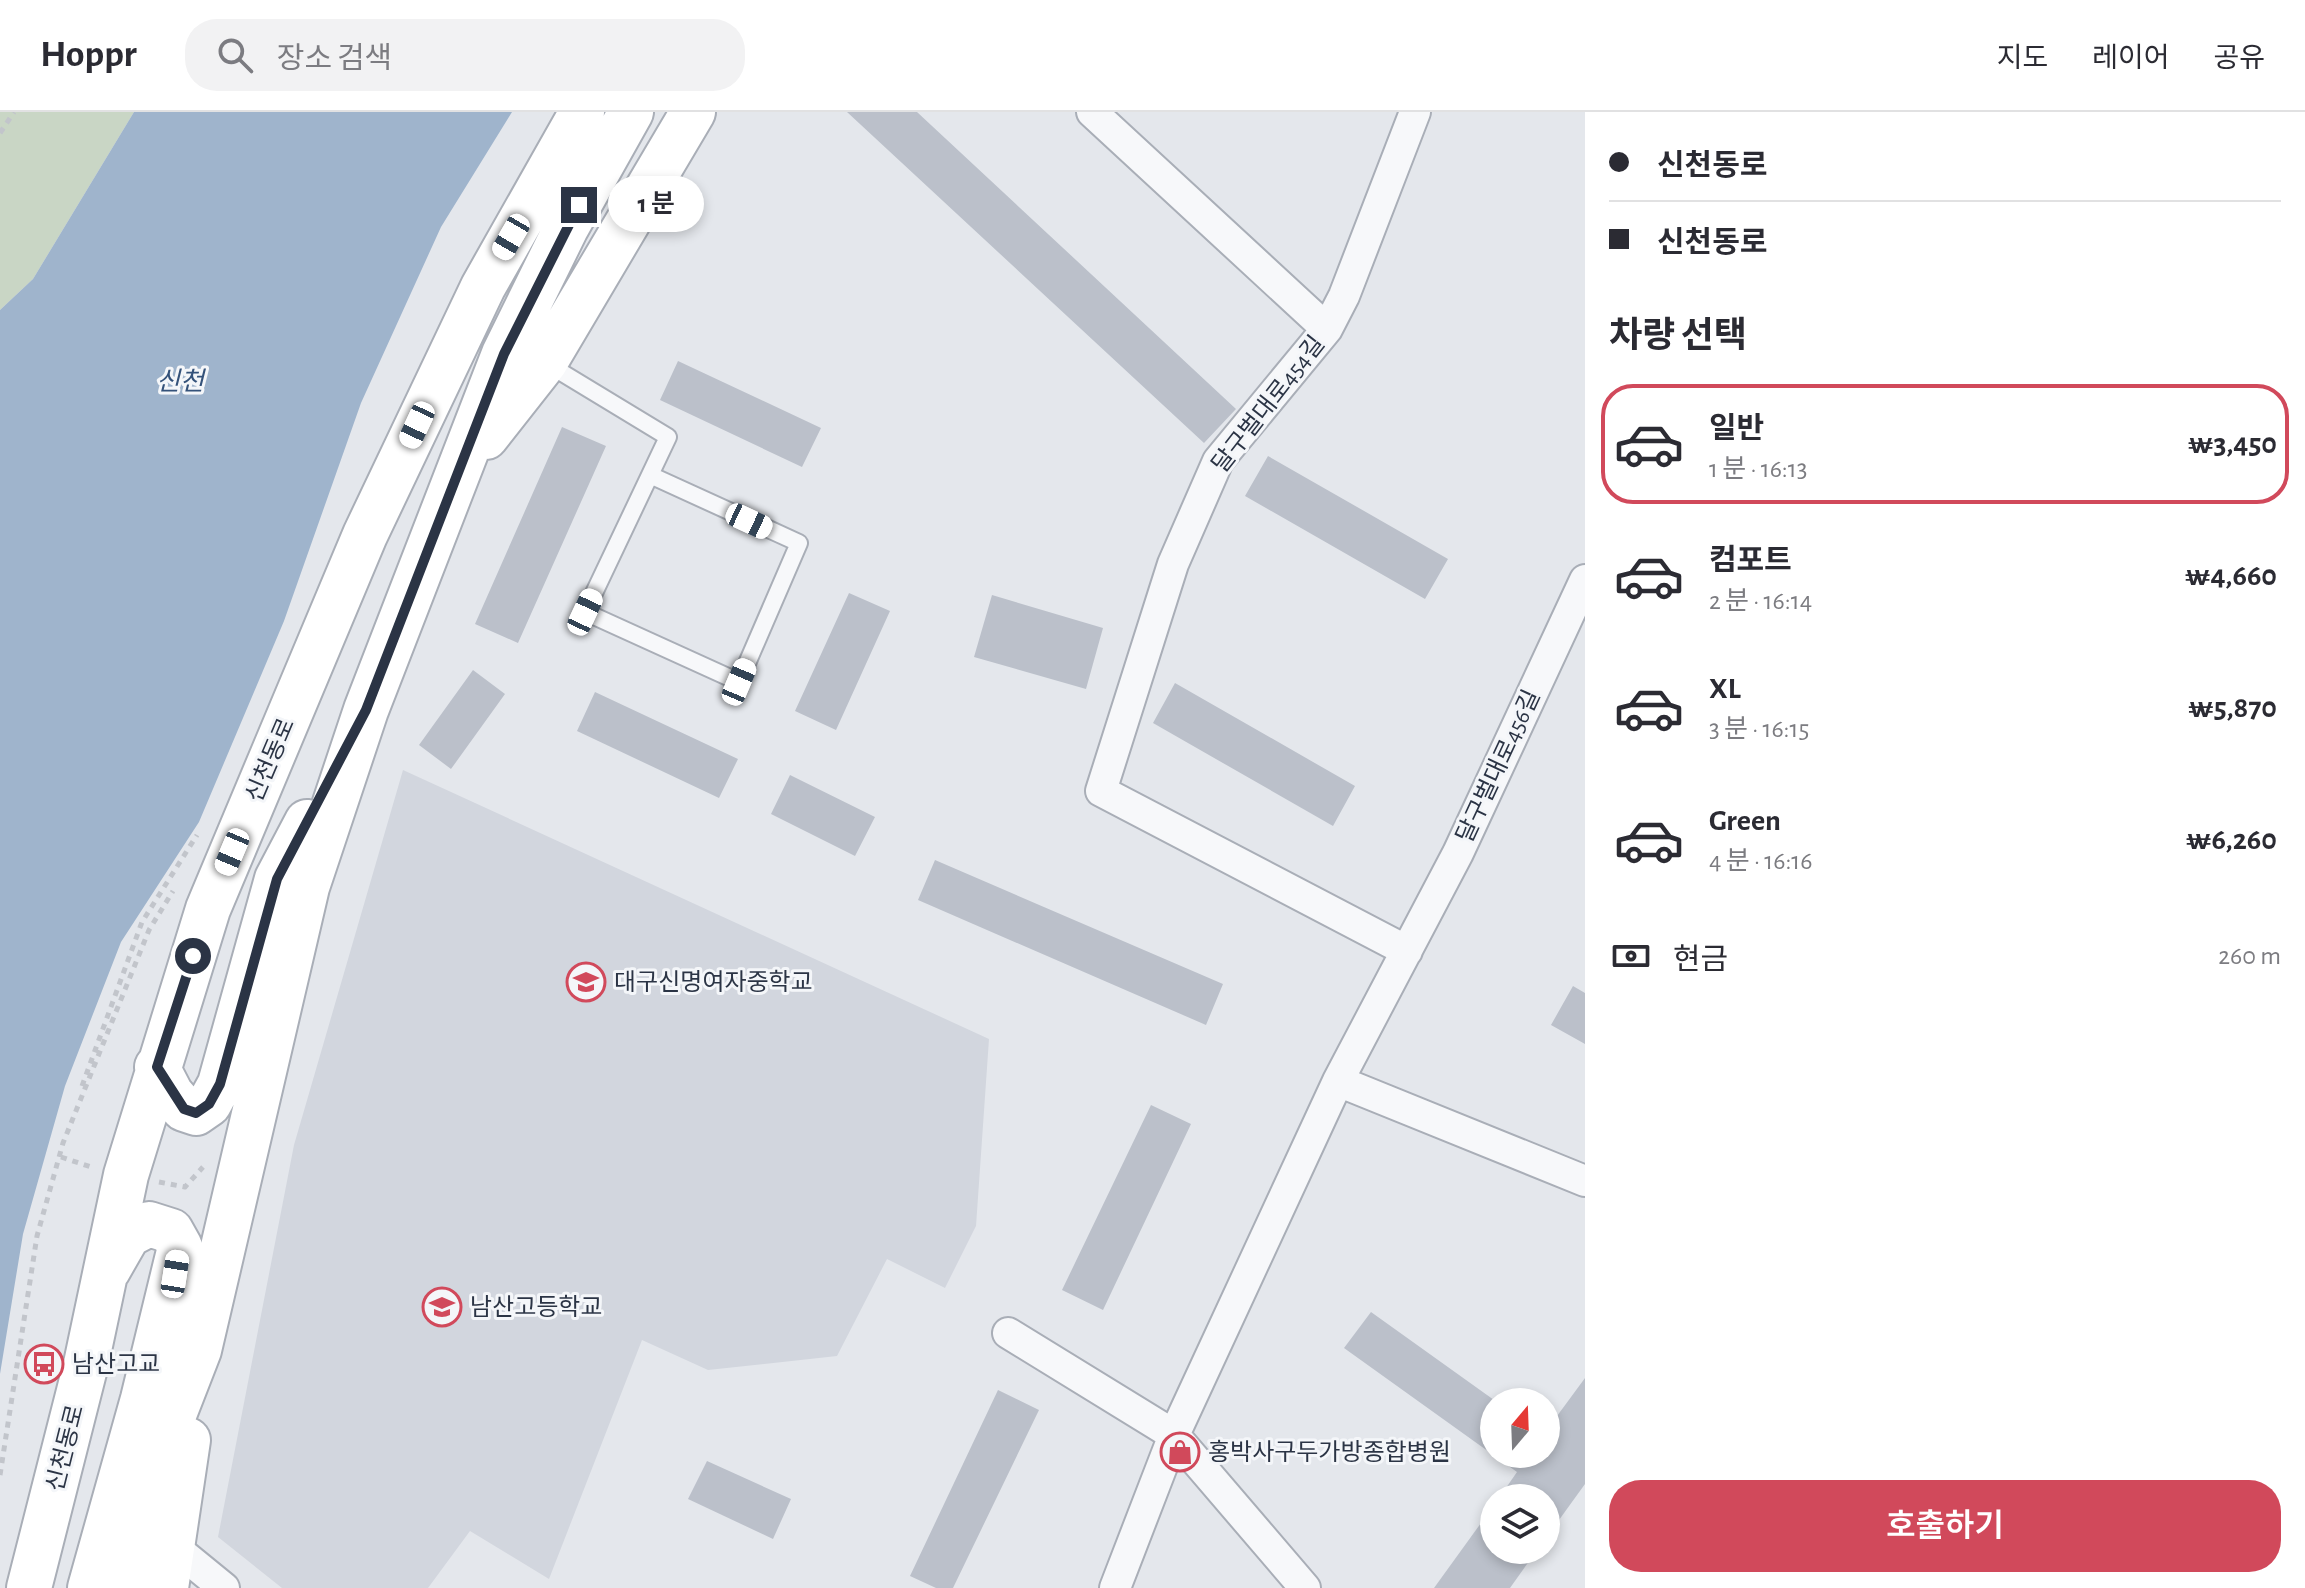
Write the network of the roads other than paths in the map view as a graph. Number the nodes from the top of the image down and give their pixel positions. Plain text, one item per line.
1 (582, 112) edge
2 (631, 112) edge
3 (693, 112) edge
4 (1092, 112) edge
5 (1415, 112) edge
6 (1123, 123) edge
7 (1327, 329) junction
8 (545, 362) junction
9 (650, 475) junction
10 (456, 476) junction
11 (1585, 580) edge
12 (366, 710) junction
13 (1407, 951) junction
14 (157, 1067) junction
15 (1338, 1081) junction
16 (1585, 1181) edge
17 (105, 1274) junction
18 (1008, 1333) dead end
19 (199, 1350) junction
20 (1174, 1435) junction
21 (171, 1568) edge
22 (29, 1588) edge
23 (90, 1588) edge
24 (122, 1588) edge
25 (224, 1588) edge
26 (1115, 1588) edge
27 (1305, 1588) edge

1 - 14 main road, 신천동로
2 - 10 main road
3 - 8 main road
4 - 6 street
5 - 7 street, 달구벌대로454길
6 - 7 street
7 - 13 street, 달구벌대로454길
8 - 9 lane
8 - 10 main road
9 - 9 lane
10 - 12 main road
11 - 13 street, 달구벌대로456길
12 - 14 main road
12 - 19 main road
13 - 15 street, 달구벌대로456길
14 - 17 main road, 신천동로
15 - 16 street
15 - 20 street, 달구벌대로456길
17 - 22 main road, 신천동로
17 - 23 main road
18 - 20 street
19 - 21 main road
19 - 24 main road
20 - 26 street, 달구벌대로456길
20 - 27 street
21 - 25 street

